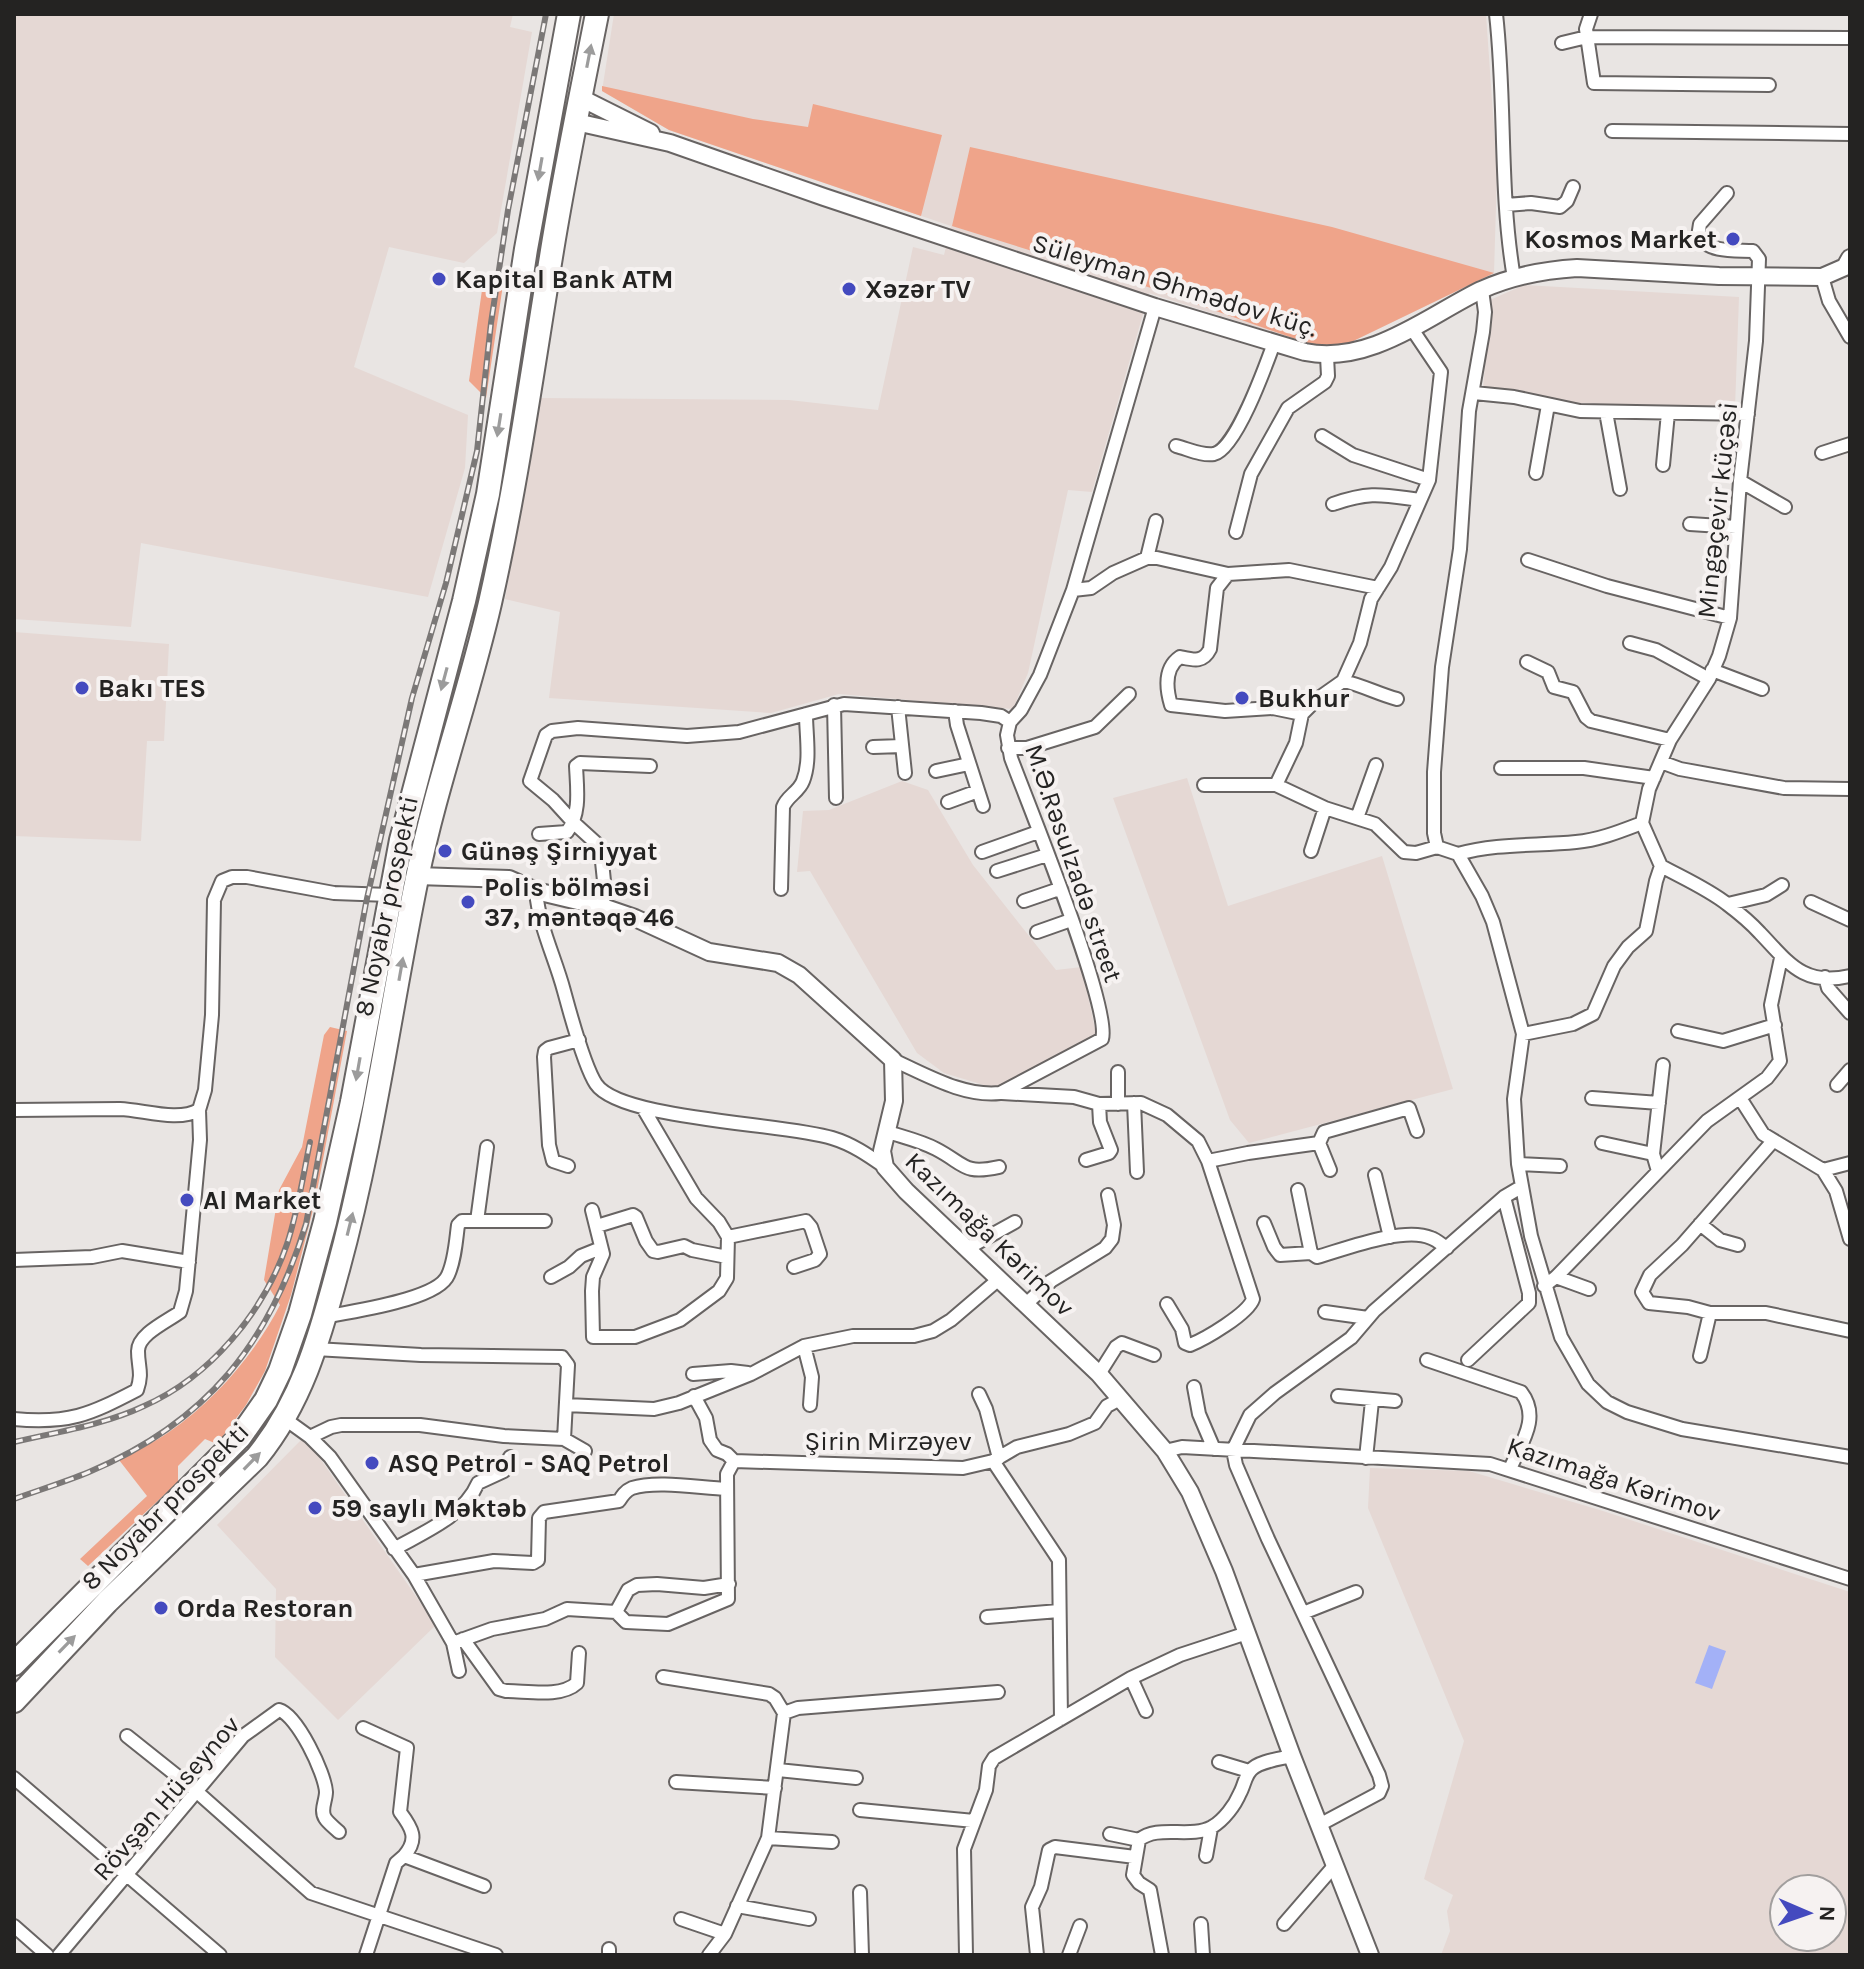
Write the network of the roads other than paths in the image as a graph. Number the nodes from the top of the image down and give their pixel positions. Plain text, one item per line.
1 (569, 14) edge
2 (597, 14) edge
3 (1496, 14) edge
4 (1591, 14) edge
5 (1587, 37) junction
6 (1850, 38) edge
7 (1562, 43) dead end
8 (1769, 85) dead end
9 (554, 92) junction
10 (581, 98) junction
11 (550, 116) junction
12 (576, 122) junction
13 (1612, 131) dead end
14 (1850, 134) edge
15 (670, 143) junction
16 (1573, 187) dead end
17 (1727, 193) dead end
18 (1506, 205) junction
19 (1721, 250) junction
20 (1848, 264) edge
21 (1719, 276) junction
22 (1759, 277) junction
23 (1822, 277) junction
24 (1514, 278) junction
25 (1482, 290) junction
26 (1155, 307) junction
27 (1412, 329) junction
28 (1850, 337) edge
29 (1274, 343) junction
30 (1327, 356) junction
31 (1474, 393) junction
32 (1548, 405) junction
33 (1606, 412) junction
34 (1668, 413) junction
35 (1748, 414) junction
36 (1322, 436) dead end
37 (1850, 444) edge
38 (1176, 446) dead end
39 (1822, 453) dead end
40 (1663, 465) dead end
41 (1536, 473) dead end
42 (1429, 480) junction
43 (1740, 481) junction
44 (1620, 489) dead end
45 (1420, 500) junction
46 (1333, 504) dead end
47 (1785, 507) dead end
48 (1156, 521) dead end
49 (1690, 524) dead end
50 (1736, 527) junction
51 (1236, 532) dead end
52 (1147, 558) junction
53 (1528, 560) dead end
54 (1228, 574) junction
55 (1378, 588) junction
56 (1073, 590) junction
57 (1730, 618) junction
58 (1630, 643) dead end
59 (1527, 662) dead end
60 (1710, 674) junction
61 (1343, 681) junction
62 (1762, 689) dead end
63 (1129, 694) dead end
64 (1397, 699) dead end
65 (834, 705) junction
66 (898, 707) junction
67 (955, 711) junction
68 (806, 714) junction
69 (1302, 714) junction
70 (1010, 722) junction
71 (1670, 740) junction
72 (902, 746) junction
73 (873, 747) dead end
74 (1008, 748) junction
75 (1661, 762) junction
76 (969, 764) junction
77 (1376, 765) dead end
78 (650, 766) dead end
79 (1501, 768) dead end
80 (936, 771) dead end
81 (905, 773) dead end
82 (1654, 778) junction
83 (1204, 785) dead end
84 (1276, 785) junction
85 (1850, 789) edge
86 (978, 791) junction
87 (836, 798) dead end
88 (948, 802) dead end
89 (983, 806) dead end
90 (1325, 808) junction
91 (1357, 818) junction
92 (574, 823) junction
93 (1642, 823) junction
94 (1038, 832) junction
95 (539, 834) dead end
96 (1437, 847) junction
97 (1311, 851) dead end
98 (982, 852) dead end
99 (1458, 854) junction
100 (1047, 855) junction
101 (1661, 866) junction
102 (997, 871) dead end
103 (417, 876) junction
104 (1782, 885) dead end
105 (781, 889) dead end
106 (1059, 889) junction
107 (536, 891) junction
108 (389, 895) junction
109 (1024, 901) dead end
110 (1811, 902) dead end
111 (1728, 904) junction
112 (603, 907) junction
113 (1071, 920) junction
114 (1850, 920) edge
115 (1037, 932) dead end
116 (1781, 958) junction
117 (1850, 976) edge
118 (1825, 977) junction
119 (1850, 1013) edge
120 (1775, 1025) junction
121 (1678, 1031) dead end
122 (1523, 1034) junction
123 (579, 1040) junction
124 (893, 1060) junction
125 (1663, 1065) dead end
126 (1850, 1070) edge
127 (1118, 1072) dead end
128 (1837, 1085) dead end
129 (1000, 1093) junction
130 (1592, 1098) dead end
131 (1740, 1098) junction
132 (1134, 1103) junction
133 (1659, 1103) junction
134 (1099, 1104) junction
135 (1118, 1104) junction
136 (643, 1108) junction
137 (14, 1110) edge
138 (199, 1110) junction
139 (1417, 1131) dead end
140 (888, 1132) junction
141 (1773, 1141) junction
142 (1319, 1143) junction
143 (1602, 1143) dead end
144 (487, 1147) dead end
145 (1653, 1154) junction
146 (1086, 1160) dead end
147 (1208, 1161) junction
148 (1850, 1163) edge
149 (1518, 1164) junction
150 (568, 1166) dead end
151 (1560, 1166) dead end
152 (885, 1167) junction
153 (999, 1167) dead end
154 (1330, 1170) dead end
155 (1823, 1170) junction
156 (1658, 1171) junction
157 (1137, 1172) dead end
158 (1375, 1175) dead end
159 (1521, 1187) junction
160 (1298, 1190) dead end
161 (1108, 1195) dead end
162 (1504, 1197) junction
163 (592, 1210) dead end
164 (477, 1221) junction
165 (545, 1221) dead end
166 (1015, 1222) dead end
167 (1264, 1223) dead end
168 (1700, 1224) junction
169 (597, 1226) junction
170 (728, 1237) junction
171 (1390, 1237) junction
172 (1850, 1239) edge
173 (1738, 1245) dead end
174 (601, 1248) junction
175 (968, 1248) junction
176 (1447, 1248) junction
177 (1311, 1253) junction
178 (727, 1257) junction
179 (14, 1260) edge
180 (189, 1262) junction
181 (794, 1267) dead end
182 (551, 1277) dead end
183 (1556, 1277) junction
184 (999, 1279) junction
185 (1544, 1286) junction
186 (1589, 1289) dead end
187 (1026, 1304) junction
188 (1167, 1304) dead end
189 (1325, 1312) dead end
190 (1710, 1313) junction
191 (325, 1317) junction
192 (1368, 1318) junction
193 (1850, 1331) edge
194 (804, 1346) junction
195 (315, 1349) junction
196 (1154, 1355) dead end
197 (1700, 1356) dead end
198 (1427, 1360) dead end
199 (1468, 1360) dead end
200 (693, 1374) dead end
201 (751, 1374) junction
202 (1099, 1374) junction
203 (1194, 1387) dead end
204 (979, 1394) dead end
205 (694, 1396) junction
206 (1338, 1396) dead end
207 (1120, 1399) junction
208 (1372, 1401) junction
209 (1395, 1401) dead end
210 (566, 1405) junction
211 (810, 1405) dead end
212 (14, 1419) edge
213 (285, 1419) junction
214 (310, 1437) junction
215 (564, 1439) junction
216 (1214, 1449) junction
217 (1233, 1450) junction
218 (585, 1451) dead end
219 (1165, 1451) junction
220 (510, 1457) dead end
221 (1850, 1457) edge
222 (1366, 1458) junction
223 (996, 1460) junction
224 (734, 1461) junction
225 (1510, 1469) junction
226 (727, 1489) junction
227 (394, 1549) junction
228 (414, 1575) junction
229 (1850, 1579) edge
230 (729, 1584) junction
231 (1356, 1592) dead end
232 (1059, 1611) junction
233 (616, 1612) junction
234 (1303, 1613) junction
235 (987, 1617) dead end
236 (1247, 1633) junction
237 (458, 1641) junction
238 (579, 1653) dead end
239 (14, 1664) edge
240 (459, 1671) dead end
241 (663, 1677) dead end
242 (1131, 1678) junction
243 (998, 1692) dead end
244 (14, 1701) edge
245 (1146, 1711) dead end
246 (784, 1713) junction
247 (1061, 1719) junction
248 (363, 1728) dead end
249 (127, 1736) dead end
250 (1292, 1756) junction
251 (1219, 1762) dead end
252 (778, 1770) junction
253 (1249, 1771) junction
254 (14, 1778) edge
255 (856, 1778) dead end
256 (676, 1782) dead end
257 (775, 1788) junction
258 (196, 1791) junction
259 (860, 1810) dead end
260 (974, 1821) junction
261 (1319, 1825) junction
262 (1211, 1828) junction
263 (339, 1832) dead end
264 (1110, 1834) dead end
265 (768, 1838) junction
266 (1139, 1840) junction
267 (832, 1842) dead end
268 (404, 1856) junction
269 (1206, 1856) dead end
270 (1135, 1857) junction
271 (1335, 1865) junction
272 (127, 1875) junction
273 (484, 1886) dead end
274 (860, 1892) dead end
275 (737, 1906) junction
276 (379, 1916) junction
277 (681, 1919) dead end
278 (809, 1919) dead end
279 (1201, 1924) dead end
280 (1284, 1924) dead end
281 (14, 1926) edge
282 (1080, 1926) dead end
283 (725, 1934) junction
284 (47, 1955) edge
285 (59, 1955) edge
286 (220, 1955) edge
287 (366, 1955) edge
288 (496, 1955) edge
289 (709, 1955) edge
290 (862, 1955) edge
291 (966, 1955) edge
292 (1037, 1955) edge
293 (1069, 1955) edge
294 (1162, 1955) edge
295 (1203, 1955) edge
296 (1370, 1955) edge

1 - 9 highway, 8 Noyabr prospekti
10 -> 2 highway, 8 Noyabr prospekti
3 - 18 street
4 - 5 street
5 - 6 street
5 - 7 street
5 - 8 street
9 - 10 highway
9 - 11 highway, 8 Noyabr prospekti
10 - 12 highway, 8 Noyabr prospekti
10 - 15 street
11 - 12 highway
11 -> 108 highway, 8 Noyabr prospekti
12 - 15 street
12 - 103 highway, 8 Noyabr prospekti
13 - 14 street
15 - 26 street, Süleyman Əhmədov küç.
16 - 18 street
17 - 19 street
18 - 24 street
19 - 21 street
19 - 22 street
20 - 23 street, Süleyman Əhmədov küç.
21 - 22 street, Süleyman Əhmədov küç.
21 - 24 street, Süleyman Əhmədov küç.
22 - 23 street, Süleyman Əhmədov küç.
22 - 35 street, Mingəçevir küçəsi
23 - 28 street
24 - 25 street, Süleyman Əhmədov küç.
25 - 27 street, Süleyman Əhmədov küç.
25 - 31 street
26 - 29 street, Süleyman Əhmədov küç.
26 - 56 street, M.Ə.Rəsulzadə street
27 - 30 street, Süleyman Əhmədov küç.
27 - 42 street
29 - 30 street, Süleyman Əhmədov küç.
29 - 38 street
30 - 51 street
31 - 32 street
31 - 96 street
32 - 33 street
32 - 41 street
33 - 34 street
33 - 44 street
34 - 35 street
34 - 40 street
35 - 43 street, Mingəçevir küçəsi
36 - 42 street
37 - 39 street
42 - 45 street
43 - 47 street
43 - 50 street, Mingəçevir küçəsi
45 - 46 street
45 - 55 street
48 - 52 street
49 - 50 street
50 - 57 street, Mingəçevir küçəsi
52 - 54 street
52 - 56 street
53 - 57 street
54 - 55 street
54 - 69 street
55 - 61 street
56 - 70 street, M.Ə.Rəsulzadə street
57 - 60 street, Mingəçevir küçəsi
58 - 60 street
59 - 71 street
60 - 62 street
60 - 71 street, Mingəçevir küçəsi
61 - 64 street
61 - 69 street
63 - 74 street
65 - 66 street
65 - 68 street
65 - 87 street
66 - 67 street
66 - 72 street
67 - 70 street
67 - 76 street
68 - 92 street
68 - 105 street
69 - 84 street
70 - 74 street, M.Ə.Rəsulzadə street
71 - 75 street, Mingəçevir küçəsi
72 - 73 street
72 - 81 street
74 - 94 street, M.Ə.Rəsulzadə street
75 - 82 street, Mingəçevir küçəsi
75 - 85 street
76 - 80 street
76 - 86 street
77 - 91 street
78 - 92 street
79 - 82 street
82 - 93 street, Mingəçevir küçəsi
83 - 84 street
84 - 90 street
86 - 88 street
86 - 89 street
90 - 91 street
90 - 97 street
91 - 96 street
92 - 95 street
92 - 112 street
93 - 99 street
93 - 101 street
94 - 98 street
94 - 100 street, M.Ə.Rəsulzadə street
96 - 99 street
99 - 122 street
100 - 102 street
100 - 106 street, M.Ə.Rəsulzadə street
101 - 111 street
101 - 122 street
103 - 107 street
191 -> 103 highway, 8 Noyabr prospekti
104 - 111 street
106 - 109 street
106 - 113 street, M.Ə.Rəsulzadə street
107 - 112 street
107 - 123 street
108 - 138 street
108 -> 239 highway, 8 Noyabr prospekti
110 - 114 street
111 - 116 street
112 - 124 street
113 - 115 street
113 - 129 street, M.Ə.Rəsulzadə street
116 - 118 street
116 - 120 street
117 - 118 street
118 - 119 street
120 - 121 street
120 - 131 street
122 - 149 street
123 - 136 street
123 - 150 street
124 - 129 street
124 - 140 street, Kazımağa Kərimov
125 - 133 street
126 - 128 street
127 - 135 street
129 - 134 street
130 - 133 street
131 - 141 street
131 - 156 street
132 - 135 street
132 - 147 street
132 - 157 street
133 - 145 street
134 - 135 street
134 - 146 street
136 - 152 street
136 - 170 street
137 - 138 street
138 - 180 street
139 - 142 street
140 - 152 street, Kazımağa Kərimov
140 - 153 street
141 - 155 street
141 - 168 street
142 - 147 street
142 - 154 street
143 - 145 street
144 - 164 street
145 - 156 street
147 - 188 street
148 - 155 street
149 - 151 street
149 - 159 street
152 - 175 street, Kazımağa Kərimov
155 - 172 street
156 - 183 street
158 - 171 street
159 - 162 street
159 - 185 street
160 - 177 street
161 - 187 street
162 - 176 street
162 - 199 street
163 - 169 street
164 - 165 street
164 - 191 street
166 - 175 street
167 - 177 street
168 - 173 street
168 - 190 street
169 - 174 street
169 - 178 street
170 - 178 street
170 - 181 street
171 - 176 street
171 - 177 street
174 - 178 street
174 - 182 street
175 - 184 street, Kazımağa Kərimov
176 - 192 street
179 - 180 street
180 - 212 street
183 - 185 street
183 - 186 street
184 - 187 street, Kazımağa Kərimov
184 - 194 street
185 - 221 street
187 - 202 street, Kazımağa Kərimov
189 - 192 street
190 - 193 street
190 - 197 street
191 - 195 highway, 8 Noyabr prospekti
192 - 217 street
194 - 201 street
194 - 211 street
195 - 210 street
195 - 213 highway, 8 Noyabr prospekti
196 - 202 street
198 - 225 street
200 - 201 street
201 - 205 street
202 - 207 street, Kazımağa Kərimov
203 - 216 street
204 - 223 street
205 - 210 street
205 - 224 street
206 - 208 street
207 - 219 street, Kazımağa Kərimov
207 - 223 street, Şirin Mirzəyev
208 - 209 street
208 - 222 street
210 - 215 street
213 - 214 street
244 -> 213 highway, 8 Noyabr prospekti
214 - 215 street
214 - 227 street
215 - 218 street
216 - 217 street, Kazımağa Kərimov
216 - 219 street, Kazımağa Kərimov
217 - 222 street, Kazımağa Kərimov
217 - 234 street
219 - 236 street, Kazımağa Kərimov
220 - 227 street
222 - 225 street, Kazımağa Kərimov
223 - 224 street, Şirin Mirzəyev
223 - 232 street
224 - 226 street
225 - 229 street, Kazımağa Kərimov
226 - 228 street
226 - 230 street
227 - 228 street
228 - 237 street
230 - 233 street
230 - 233 street
231 - 234 street
232 - 235 street
232 - 247 street
233 - 237 street
234 - 261 street
236 - 242 street
236 - 250 street, Kazımağa Kərimov
237 - 238 street
237 - 240 street
241 - 246 street
242 - 245 street
242 - 247 street
243 - 246 street
246 - 252 street
247 - 260 street
248 - 268 street
249 - 258 street
250 - 253 street
250 - 261 street, Kazımağa Kərimov
251 - 253 street
252 - 255 street
252 - 257 street
253 - 262 street
254 - 272 street
256 - 257 street
257 - 265 street
258 - 263 street, Rövşən Hüseynov
258 - 272 street, Rövşən Hüseynov
258 - 276 street
259 - 260 street
260 - 291 street
261 - 271 street, Kazımağa Kərimov
262 - 266 street
262 - 269 street
264 - 266 street
265 - 267 street
265 - 275 street
266 - 270 street
268 - 273 street
268 - 276 street
270 - 292 street
270 - 294 street
271 - 280 street
271 - 296 street, Kazımağa Kərimov
272 - 285 street, Rövşən Hüseynov
272 - 286 street
274 - 290 street
275 - 278 street
275 - 283 street
276 - 287 street
276 - 288 street
277 - 283 street
279 - 295 street
281 - 284 street
282 - 293 street
283 - 289 street

